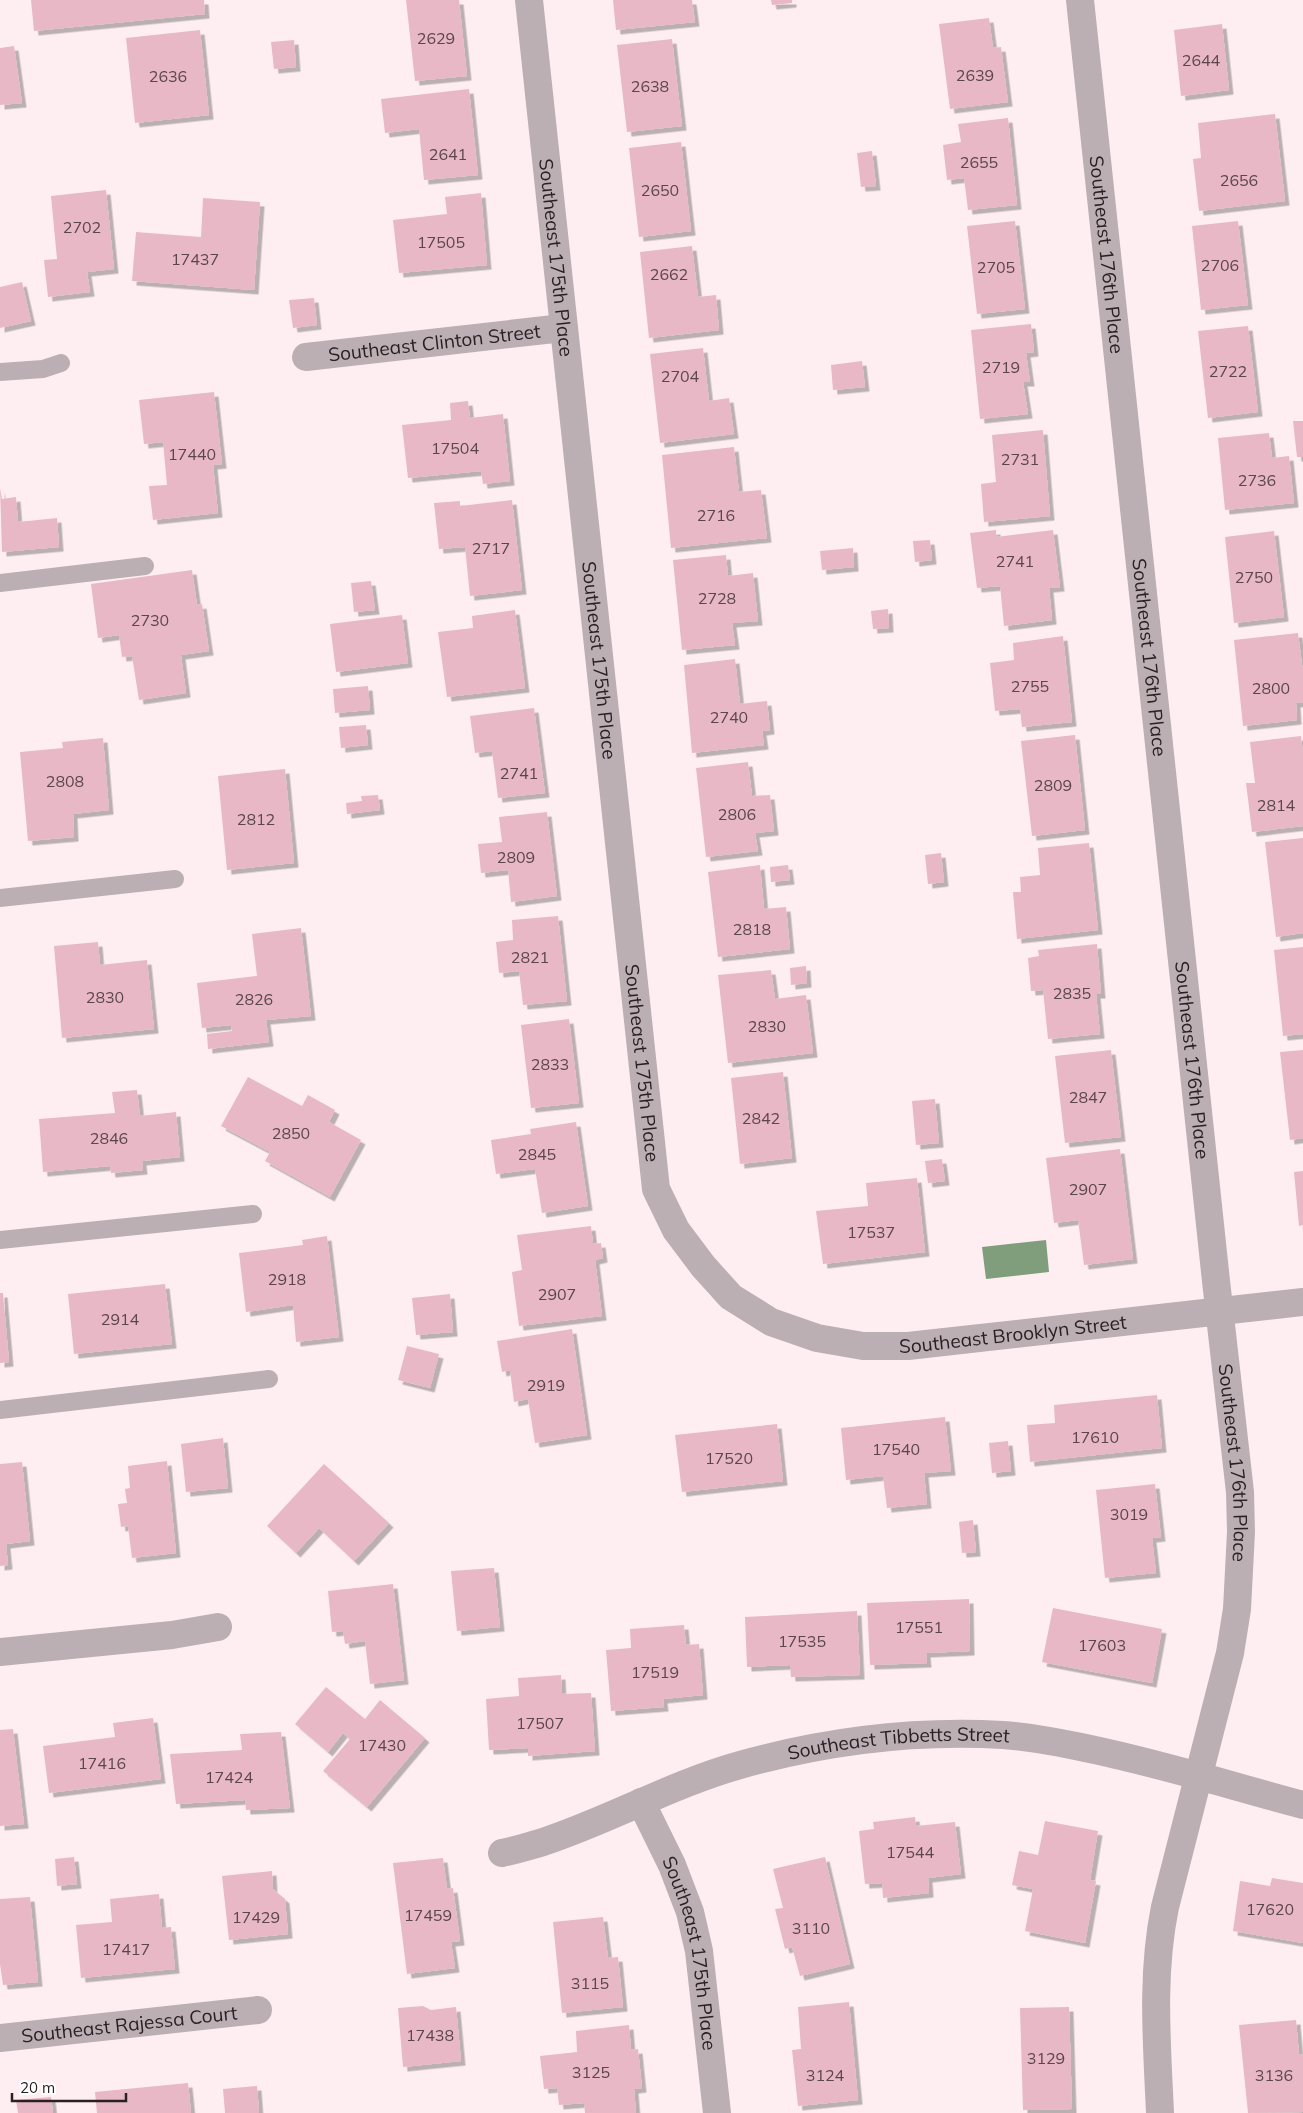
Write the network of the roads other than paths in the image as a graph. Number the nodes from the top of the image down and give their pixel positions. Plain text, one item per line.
1 (529, 0) edge
2 (1080, 0) edge
3 (563, 328) junction
4 (306, 357) dead end
5 (61, 363) dead end
6 (0, 372) edge
7 (145, 566) dead end
8 (0, 583) edge
9 (175, 879) dead end
10 (0, 898) edge
11 (254, 1214) dead end
12 (0, 1240) edge
13 (731, 1297) joint
14 (1303, 1302) edge
15 (1219, 1312) junction
16 (269, 1379) dead end
17 (0, 1410) edge
18 (218, 1627) dead end
19 (0, 1652) edge
20 (1198, 1776) junction
21 (641, 1802) junction
22 (1303, 1805) edge
23 (502, 1853) dead end
24 (258, 2010) dead end
25 (0, 2038) edge
26 (717, 2113) edge
27 (1160, 2113) edge

1 - 3 street, Southeast 175th Place
2 - 15 street, Southeast 176th Place
3 - 4 street, Southeast Clinton Street
3 - 13 street, Southeast 175th Place
5 - 6 lane
7 - 8 lane
9 - 10 lane
11 - 12 lane
13 - 15 street, Southeast Brooklyn Street
14 - 15 street, Southeast Brooklyn Street
15 - 20 street, Southeast 176th Place
16 - 17 lane
18 - 19 street
20 - 21 street, Southeast Tibbetts Street
20 - 22 street, Southeast Tibbetts Street
20 - 27 street, Southeast 176th Place
21 - 23 street, Southeast Tibbetts Street
21 - 26 street, Southeast 175th Place
24 - 25 street, Southeast Rajessa Court

